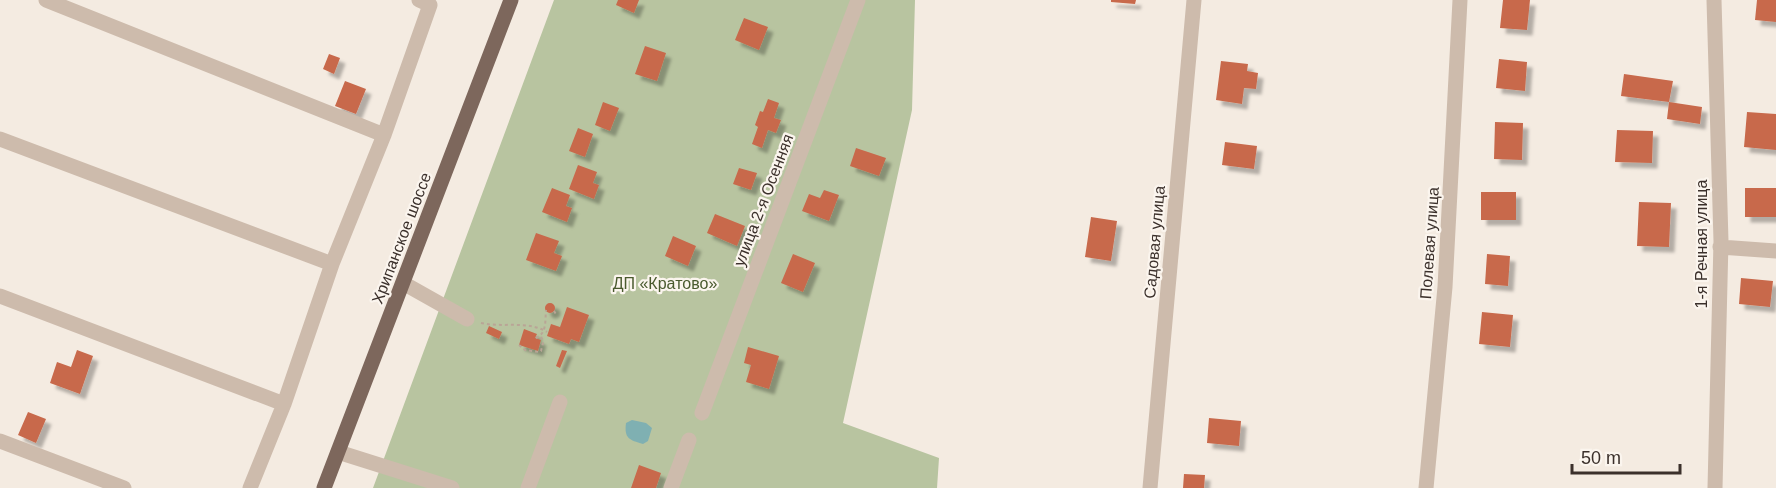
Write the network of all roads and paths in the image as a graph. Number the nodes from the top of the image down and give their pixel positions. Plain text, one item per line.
1 (46, 0) edge
2 (420, 0) edge
3 (511, 0) edge
4 (858, 0) edge
5 (1194, 0) edge
6 (1460, 0) edge
7 (1714, 0) edge
8 (384, 135) junction
9 (0, 139) edge
10 (1720, 247) junction
11 (1776, 250) edge
12 (332, 264) junction
13 (403, 283) junction
14 (0, 296) edge
15 (546, 310) dead end
16 (554, 311) dead end
17 (557, 316) dead end
18 (467, 319) joint
19 (546, 331) junction
20 (541, 336) junction
21 (536, 338) dead end
22 (519, 345) dead end
23 (561, 402) dead end
24 (284, 404) junction
25 (702, 413) dead end
26 (0, 441) edge
27 (689, 441) dead end
28 (338, 452) junction
29 (124, 488) edge
30 (250, 488) edge
31 (324, 488) edge
32 (452, 488) edge
33 (528, 488) edge
34 (671, 488) edge
35 (1150, 488) edge
36 (1426, 488) edge
37 (1716, 488) edge

1 - 8 street
2 - 8 street
3 - 13 main road, Хрипанское шоссе
4 - 25 street, улица 2-я Осенняя
5 - 35 street, Садовая улица
6 - 36 street, Полевая улица
7 - 10 street, 1-я Речная улица
8 - 12 street
9 - 12 street
10 - 11 street
10 - 37 street, 1-я Речная улица
12 - 24 street
13 - 18 street
13 - 28 main road, Хрипанское шоссе
14 - 24 street
15 - 19 path
16 - 17 path
18 - 19 path
19 - 20 path
20 - 21 path
20 - 22 path
23 - 33 street
24 - 30 street
26 - 29 street
27 - 34 street
28 - 31 main road, Хрипанское шоссе
28 - 32 street

